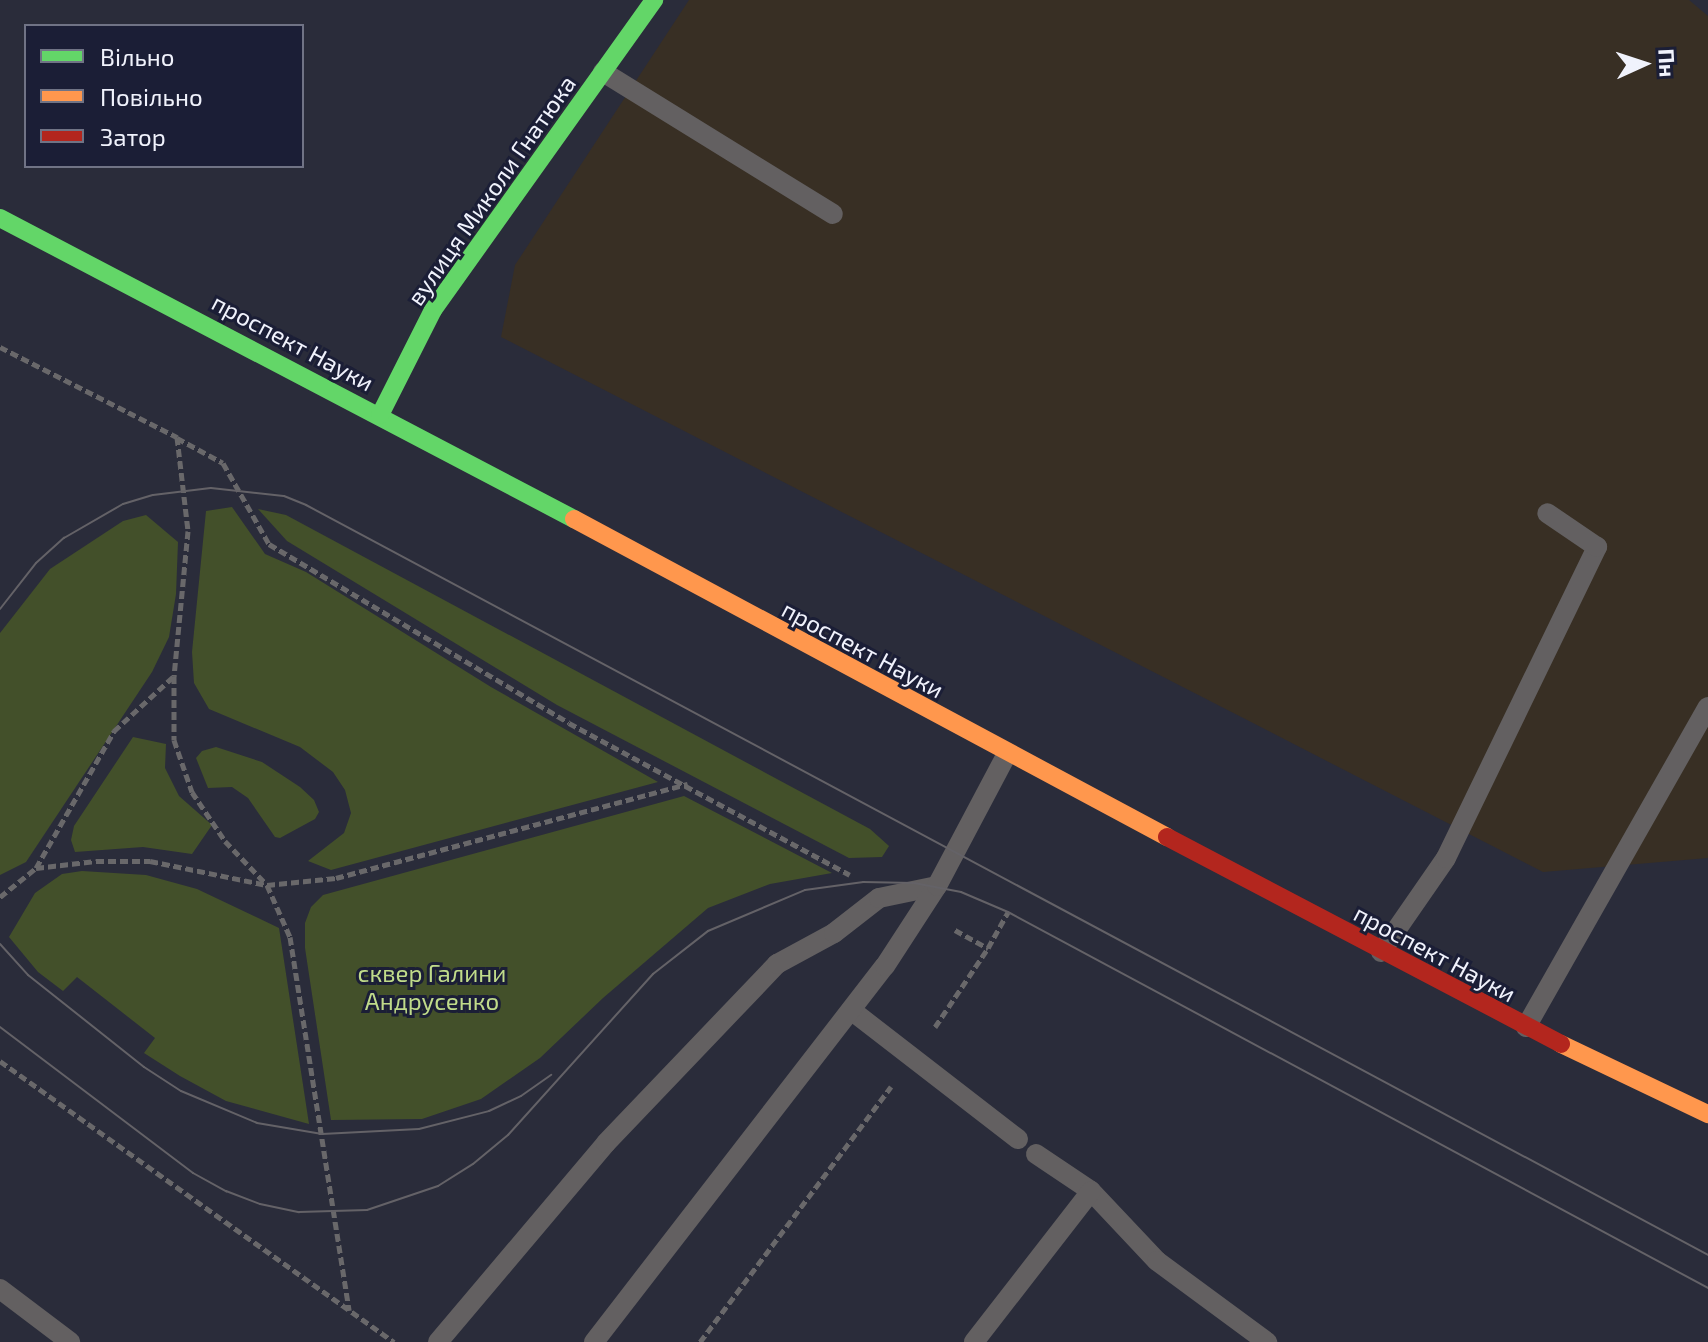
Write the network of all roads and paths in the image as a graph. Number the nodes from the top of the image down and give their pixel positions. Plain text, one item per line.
1 (654, 0) edge
2 (603, 72) junction
3 (833, 214) dead end
4 (0, 218) edge
5 (0, 347) edge
6 (380, 415) junction
7 (177, 437) junction
8 (1547, 513) dead end
9 (174, 676) junction
10 (1708, 707) edge
11 (1007, 754) junction
12 (688, 784) junction
13 (36, 868) junction
14 (267, 885) junction
15 (937, 886) junction
16 (0, 897) edge
17 (893, 897) junction
18 (1008, 912) dead end
19 (921, 913) junction
20 (988, 948) junction
21 (1381, 952) junction
22 (851, 1010) junction
23 (1526, 1027) junction
24 (914, 1058) junction
25 (0, 1061) edge
26 (1708, 1114) edge
27 (1018, 1139) dead end
28 (1036, 1154) dead end
29 (1091, 1191) junction
30 (0, 1289) edge
31 (349, 1310) junction
32 (70, 1342) edge
33 (394, 1342) edge
34 (438, 1342) edge
35 (594, 1342) edge
36 (700, 1342) edge
37 (974, 1342) edge
38 (1267, 1342) edge

1 - 2 main road, вулиця Миколи Гнатюка
2 - 3 lane
2 - 6 main road, вулиця Миколи Гнатюка
4 - 6 main road, проспект Науки
5 - 7 path
6 - 11 main road, проспект Науки
7 - 9 path
7 - 12 path
8 - 21 lane
9 - 13 path
9 - 14 path
10 - 23 lane
11 - 15 lane
11 - 21 main road, проспект Науки
12 - 14 path
12 - 17 path
13 - 14 path
13 - 16 path
14 - 31 path
15 - 17 lane
15 - 19 lane
17 - 34 lane
18 - 20 path
19 - 20 path
19 - 22 lane
20 - 24 path
21 - 23 main road, проспект Науки
22 - 24 lane
22 - 35 lane
23 - 26 main road, проспект Науки
24 - 27 lane
24 - 36 path
25 - 31 path
28 - 29 lane
29 - 37 lane
29 - 38 lane
30 - 32 lane
31 - 33 path

